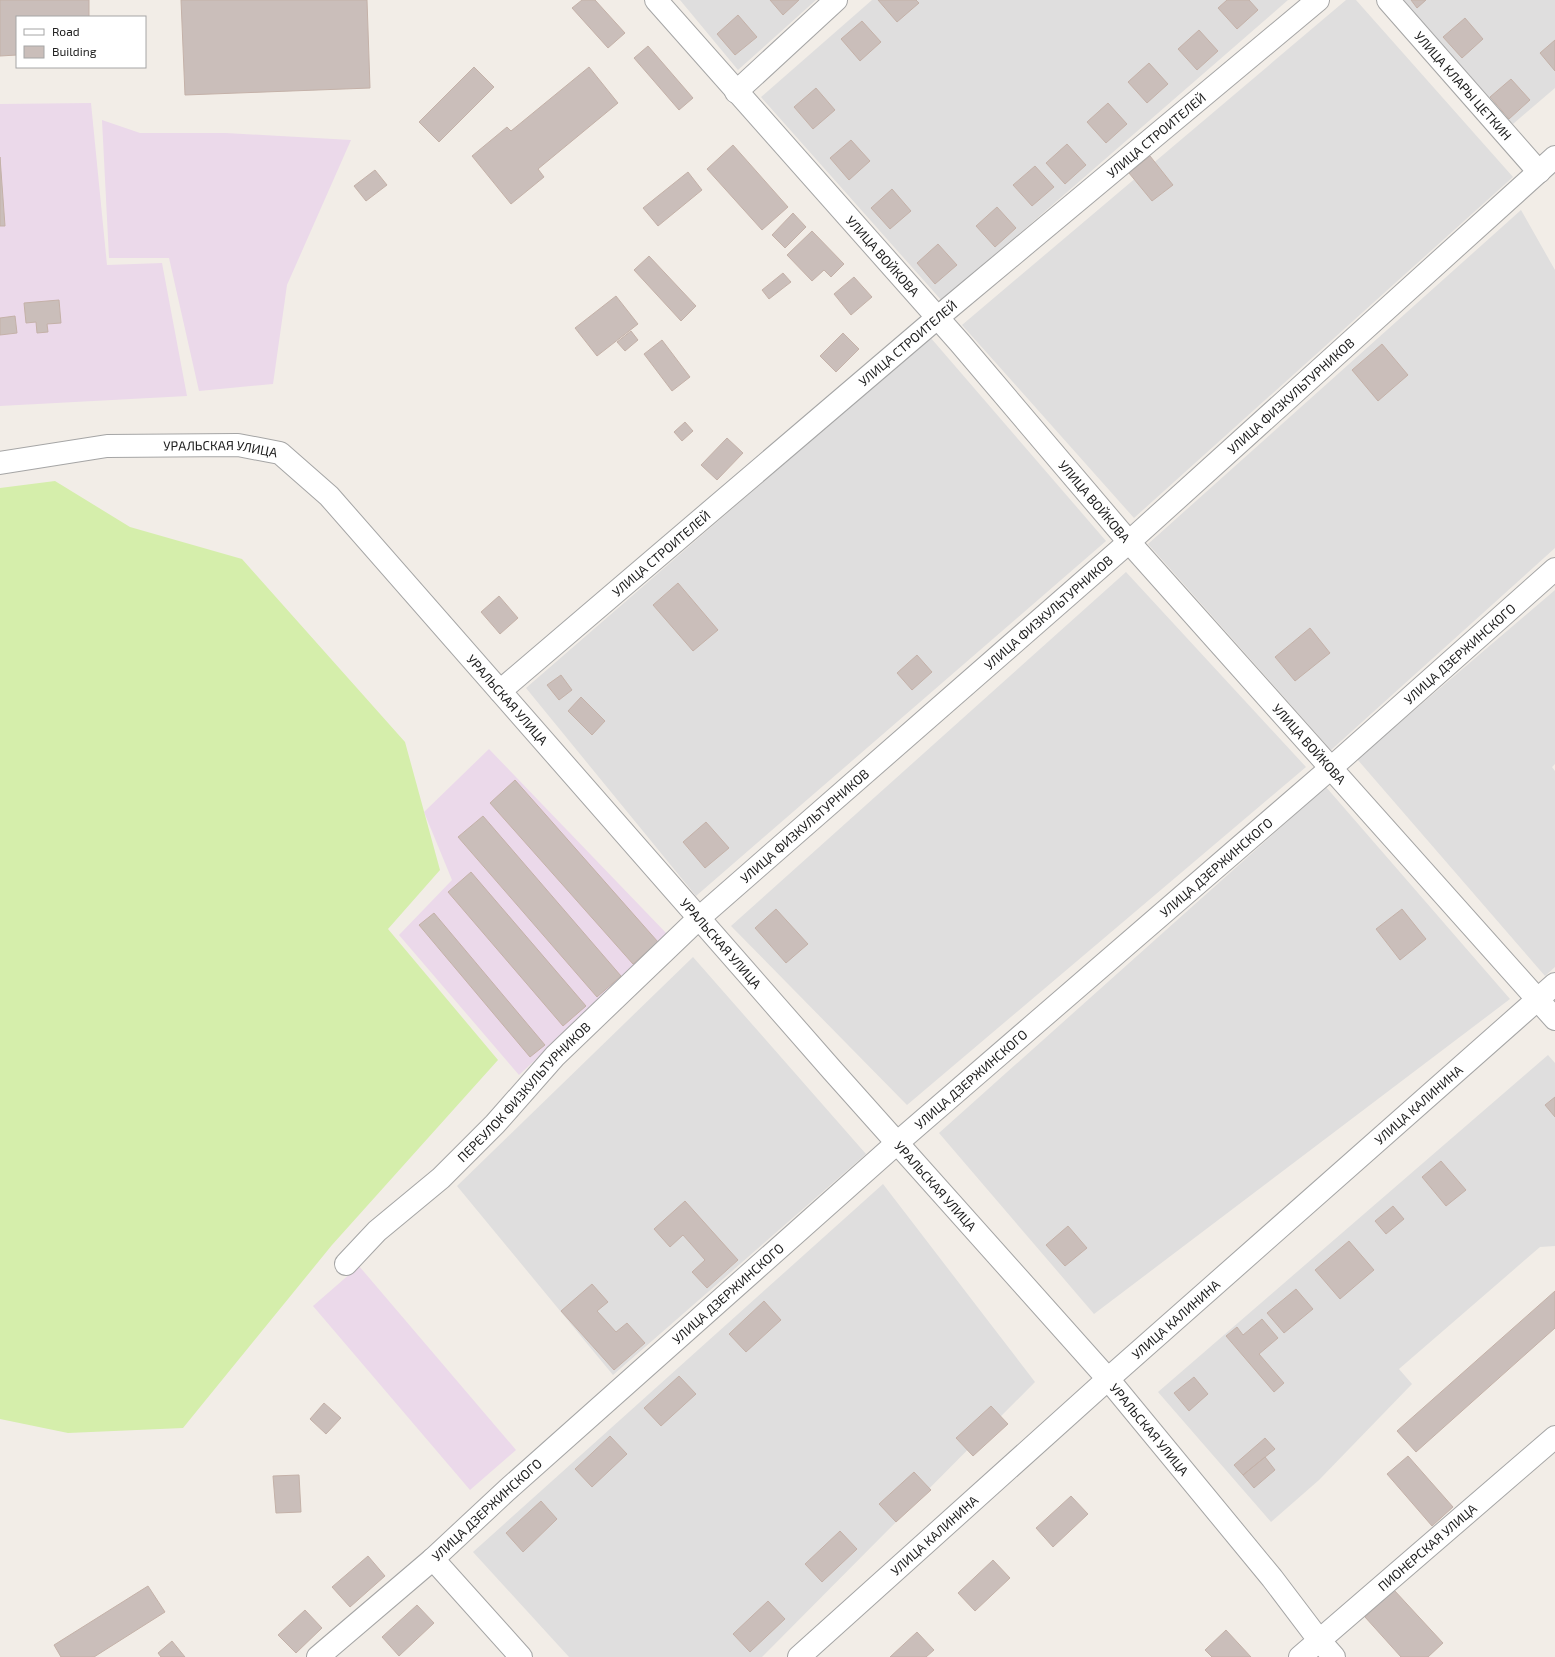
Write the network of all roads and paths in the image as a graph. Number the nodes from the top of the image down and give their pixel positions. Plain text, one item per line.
1 (656, 0) edge
2 (836, 0) edge
3 (1318, 0) edge
4 (1388, 0) edge
5 (736, 92) junction
6 (1550, 163) edge
7 (937, 318) junction
8 (0, 463) edge
9 (1129, 542) junction
10 (1555, 569) edge
11 (500, 691) junction
12 (1331, 768) junction
13 (699, 918) junction
14 (1555, 984) edge
15 (1538, 999) junction
16 (1555, 1019) edge
17 (897, 1143) junction
18 (346, 1264) dead end
19 (1108, 1379) junction
20 (1555, 1437) edge
21 (433, 1558) junction
22 (1319, 1640) junction
23 (318, 1657) edge
24 (521, 1657) edge
25 (799, 1657) edge
26 (1300, 1657) edge
27 (1334, 1657) edge

1 - 5 street, УЛИЦА ВОЙКОВА
2 - 5 street
3 - 7 street, УЛИЦА СТРОИТЕЛЕЙ
4 - 6 street, УЛИЦА КЛАРЫ ЦЕТКИН
5 - 7 street, УЛИЦА ВОЙКОВА
6 - 9 street, УЛИЦА ФИЗКУЛЬТУРНИКОВ
7 - 9 street, УЛИЦА ВОЙКОВА
7 - 11 street, УЛИЦА СТРОИТЕЛЕЙ
8 - 11 street, УРАЛЬСКАЯ УЛИЦА
9 - 12 street, УЛИЦА ВОЙКОВА
9 - 13 street, УЛИЦА ФИЗКУЛЬТУРНИКОВ
10 - 12 street, УЛИЦА ДЗЕРЖИНСКОГО
11 - 13 street, УРАЛЬСКАЯ УЛИЦА
12 - 15 street, УЛИЦА ВОЙКОВА
12 - 17 street, УЛИЦА ДЗЕРЖИНСКОГО
13 - 17 street, УРАЛЬСКАЯ УЛИЦА
13 - 18 street, ПЕРЕУЛОК ФИЗКУЛЬТУРНИКОВ
14 - 15 street, УЛИЦА КАЛИНИНА
15 - 16 street, УЛИЦА ВОЙКОВА
15 - 19 street, УЛИЦА КАЛИНИНА
17 - 19 street, УРАЛЬСКАЯ УЛИЦА
17 - 21 street, УЛИЦА ДЗЕРЖИНСКОГО
19 - 22 street, УРАЛЬСКАЯ УЛИЦА
19 - 25 street, УЛИЦА КАЛИНИНА
20 - 22 street, ПИОНЕРСКАЯ УЛИЦА
21 - 23 street, УЛИЦА ДЗЕРЖИНСКОГО
21 - 24 street
22 - 26 street, ПИОНЕРСКАЯ УЛИЦА
22 - 27 street, УРАЛЬСКАЯ УЛИЦА

